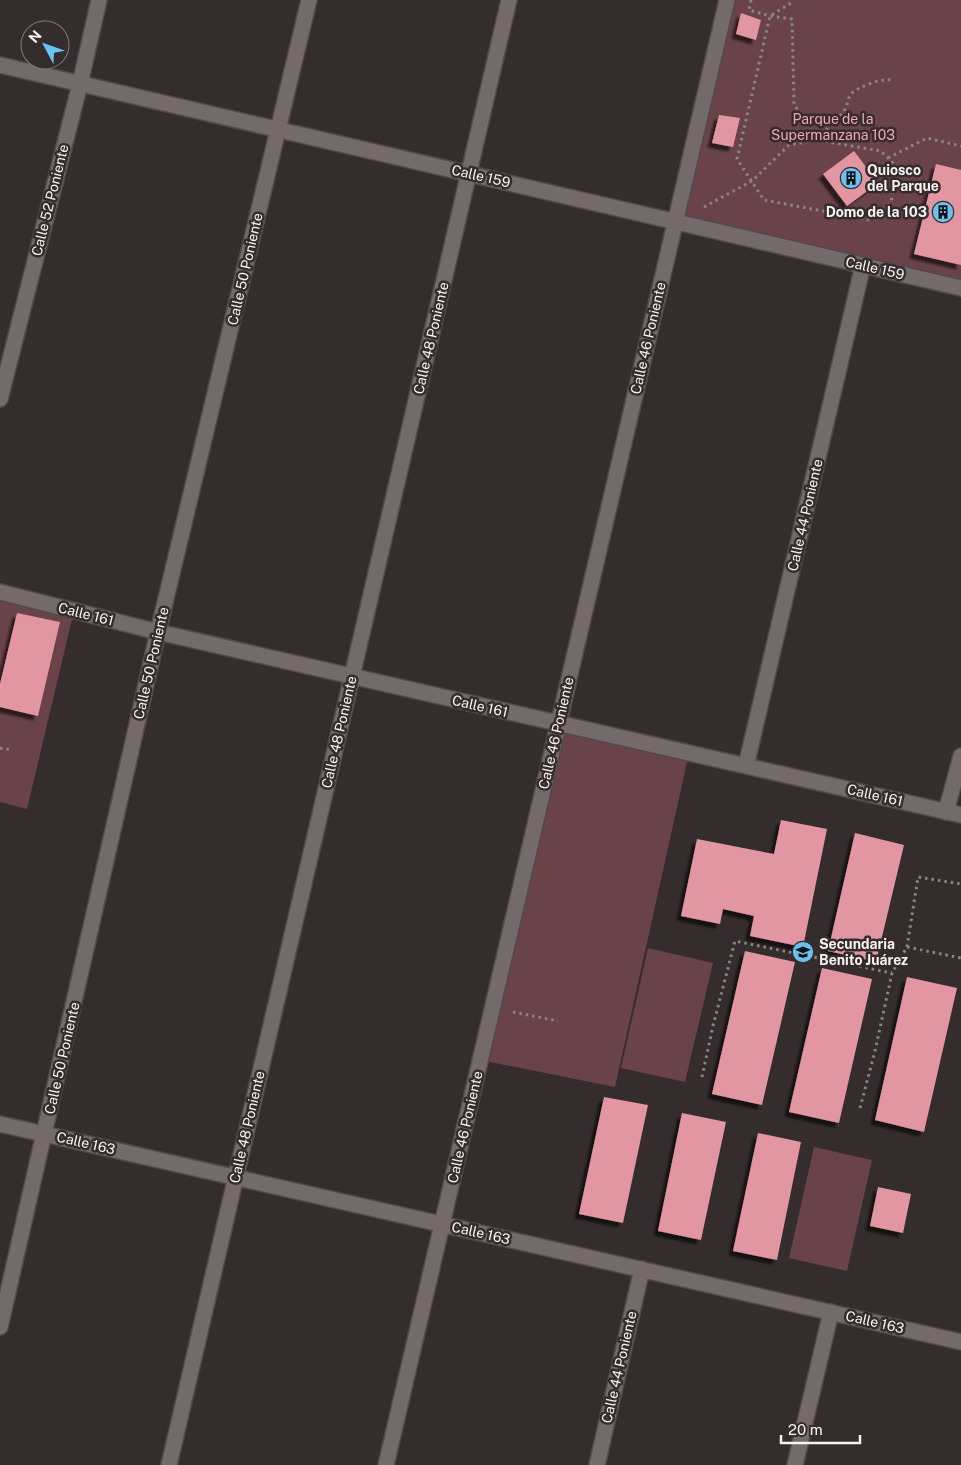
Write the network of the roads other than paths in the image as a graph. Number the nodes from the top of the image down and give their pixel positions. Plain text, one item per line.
1 (99, 0) edge
2 (309, 0) edge
3 (509, 0) edge
4 (726, 0) edge
5 (0, 65) edge
6 (80, 84) junction
7 (279, 129) junction
8 (469, 173) junction
9 (676, 221) junction
10 (863, 265) junction
11 (961, 288) edge
12 (0, 400) edge
13 (0, 592) edge
14 (158, 632) junction
15 (352, 676) junction
16 (558, 723) junction
17 (961, 756) edge
18 (746, 766) junction
19 (946, 812) junction
20 (961, 815) edge
21 (0, 1124) edge
22 (45, 1133) junction
23 (236, 1177) junction
24 (442, 1224) junction
25 (642, 1269) junction
26 (831, 1312) junction
27 (0, 1327) edge
28 (961, 1342) edge
29 (169, 1465) edge
30 (386, 1465) edge
31 (596, 1465) edge
32 (795, 1465) edge

1 - 6 street, Calle 52 Poniente
2 - 7 street, Calle 50 Poniente
3 - 8 street, Calle 48 Poniente
4 - 9 street, Calle 46 Poniente
5 - 6 street, Calle 159
6 - 7 street, Calle 159
6 - 12 street, Calle 52 Poniente
7 - 8 street, Calle 159
7 - 14 street, Calle 50 Poniente
8 - 9 street, Calle 159
8 - 15 street, Calle 48 Poniente
9 - 10 street, Calle 159
9 - 16 street, Calle 46 Poniente
10 - 11 street, Calle 159
10 - 18 street, Calle 44 Poniente
13 - 14 street, Calle 161
14 - 15 street, Calle 161
14 - 22 street, Calle 50 Poniente
15 - 16 street, Calle 161
15 - 23 street, Calle 48 Poniente
16 - 18 street, Calle 161
16 - 24 street, Calle 46 Poniente
17 - 19 street
18 - 19 street, Calle 161
19 - 20 street, Calle 161
21 - 22 street, Calle 163
22 - 23 street, Calle 163
22 - 27 street, Calle 50 Poniente
23 - 24 street, Calle 163
23 - 29 street, Calle 48 Poniente
24 - 25 street, Calle 163
24 - 30 street, Calle 46 Poniente
25 - 26 street, Calle 163
25 - 31 street, Calle 44 Poniente
26 - 28 street, Calle 163
26 - 32 street

